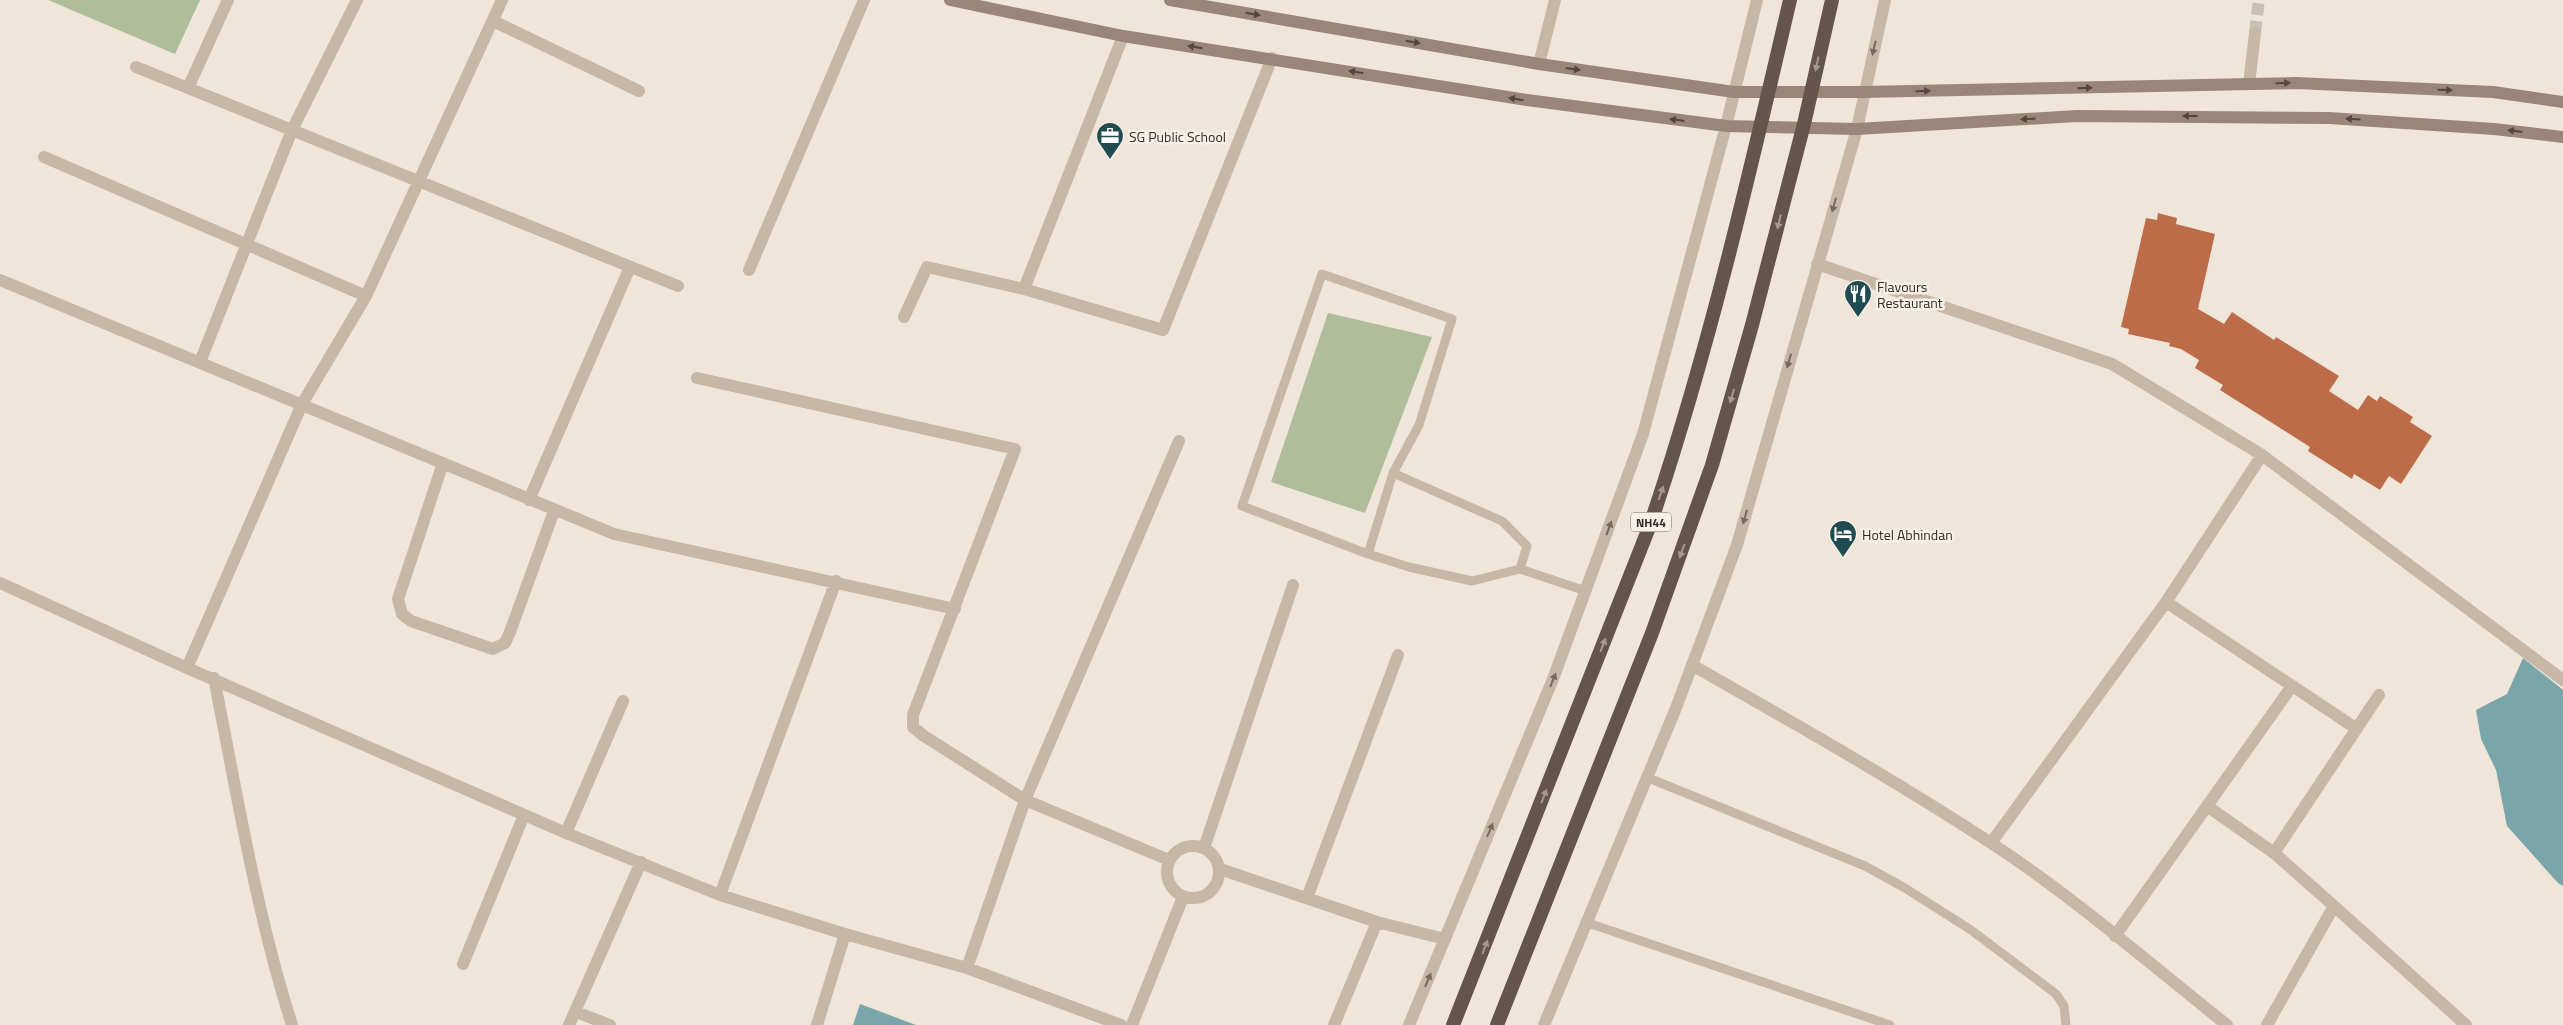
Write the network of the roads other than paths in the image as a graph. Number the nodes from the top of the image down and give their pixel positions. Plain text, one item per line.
1 (228, 0) edge
2 (357, 0) edge
3 (502, 0) edge
4 (864, 0) edge
5 (950, 0) edge
6 (1170, 0) edge
7 (1556, 0) edge
8 (1757, 0) edge
9 (1790, 0) edge
10 (1832, 0) edge
11 (1885, 0) edge
12 (493, 21) junction
13 (2255, 33) tunnel mouth
14 (1123, 36) junction
15 (1272, 58) junction
16 (1539, 64) junction
17 (136, 67) dead end
18 (2249, 84) junction
19 (188, 88) junction
20 (639, 91) dead end
21 (1734, 92) junction
22 (1864, 92) junction
23 (2563, 102) edge
24 (1726, 126) junction
25 (1857, 129) junction
26 (292, 130) junction
27 (2563, 137) edge
28 (44, 157) dead end
29 (418, 181) junction
30 (247, 246) junction
31 (1817, 264) junction
32 (630, 267) junction
33 (749, 270) dead end
34 (0, 280) edge
35 (678, 286) dead end
36 (1024, 289) junction
37 (366, 296) junction
38 (904, 317) dead end
39 (200, 362) junction
40 (697, 378) dead end
41 (302, 404) junction
42 (1179, 441) dead end
43 (2262, 456) junction
44 (443, 463) junction
45 (1393, 473) junction
46 (529, 500) junction
47 (554, 511) junction
48 (1368, 554) junction
49 (1520, 569) junction
50 (836, 581) junction
51 (0, 583) edge
52 (1293, 585) dead end
53 (1586, 591) junction
54 (2166, 602) junction
55 (955, 609) junction
56 (1398, 654) dead end
57 (1692, 665) junction
58 (187, 668) junction
59 (214, 678) junction
60 (2563, 680) edge
61 (2292, 686) junction
62 (2379, 695) dead end
63 (623, 701) dead end
64 (2357, 729) junction
65 (1646, 778) junction
66 (1025, 800) junction
67 (2207, 806) junction
68 (524, 815) junction
69 (566, 833) junction
70 (1991, 843) junction
71 (1204, 848) junction
72 (2274, 853) junction
73 (1169, 860) junction
74 (641, 862) junction
75 (1220, 869) junction
76 (720, 895) junction
77 (1183, 897) junction
78 (1307, 898) junction
79 (2334, 906) junction
80 (1377, 922) junction
81 (1585, 922) junction
82 (845, 934) junction
83 (2114, 936) junction
84 (1445, 939) junction
85 (463, 964) dead end
86 (967, 968) junction
87 (576, 1012) junction
88 (292, 1025) edge
89 (569, 1025) edge
90 (610, 1025) edge
91 (817, 1025) edge
92 (1121, 1025) edge
93 (1132, 1025) edge
94 (1334, 1025) edge
95 (1409, 1025) edge
96 (1453, 1025) edge
97 (1497, 1025) edge
98 (1544, 1025) edge
99 (1890, 1025) edge
100 (2066, 1025) edge
101 (2227, 1025) edge
102 (2267, 1025) edge
103 (2466, 1025) edge

1 - 19 street
2 - 26 street
3 - 12 street
4 - 33 street
5 - 14 main road
6 -> 16 main road
7 - 16 street
8 - 21 street
96 -> 9 highway, NH44, bridge
10 -> 97 highway, NH44, bridge
11 -> 22 street
12 - 20 street
12 - 29 street
13 - 18 street
15 -> 14 main road
14 - 36 street
24 -> 15 main road
15 - 36 street
16 -> 21 main road
17 - 19 street
22 -> 18 main road
18 -> 23 main road
19 - 26 street
21 - 22 main road
21 - 24 street
22 - 25 street
24 - 25 main road
53 -> 24 street
27 -> 25 main road
25 -> 31 street
26 - 29 street
26 - 30 street
28 - 30 street
29 - 32 street
29 - 37 street
30 - 37 street
30 - 39 street
31 - 43 street
31 -> 57 street
32 - 35 street
32 - 46 street
34 - 39 street
36 - 38 street
37 - 41 street
39 - 41 street
40 - 55 street
41 - 44 street
41 - 58 street
42 - 66 street
43 - 54 street
43 - 60 street
44 - 46 street
44 - 47 street
45 - 48 lane
45 - 48 lane
45 - 49 lane
46 - 47 street
47 - 50 street
48 - 49 lane
49 - 53 lane
50 - 55 street
50 - 76 street
51 - 58 street
52 - 71 street
84 -> 53 street
54 - 61 street
54 - 70 street
55 - 66 street
56 - 78 street
57 - 65 street
57 - 70 street
58 - 59 street
59 - 68 street
59 - 88 street
61 - 64 street
61 - 67 street
62 - 64 street
63 - 69 street
64 - 72 street
65 - 81 street
65 - 100 lane
66 - 73 street
66 - 86 street
67 - 72 street
67 - 83 street
68 - 69 street
68 - 85 street
69 - 74 street
70 - 83 street
71 - 73 street
71 - 75 street
72 - 79 street
73 - 77 street
74 - 76 street
74 - 87 street
75 - 77 street
75 - 78 street
76 - 82 street
77 - 93 street
78 - 80 street
79 - 102 street
79 - 103 street
80 - 84 street
80 - 94 street
81 - 98 street
81 - 99 lane
82 - 86 street
82 - 91 street
83 - 101 street
95 -> 84 street
86 - 92 street
87 - 89 street
87 - 90 street

